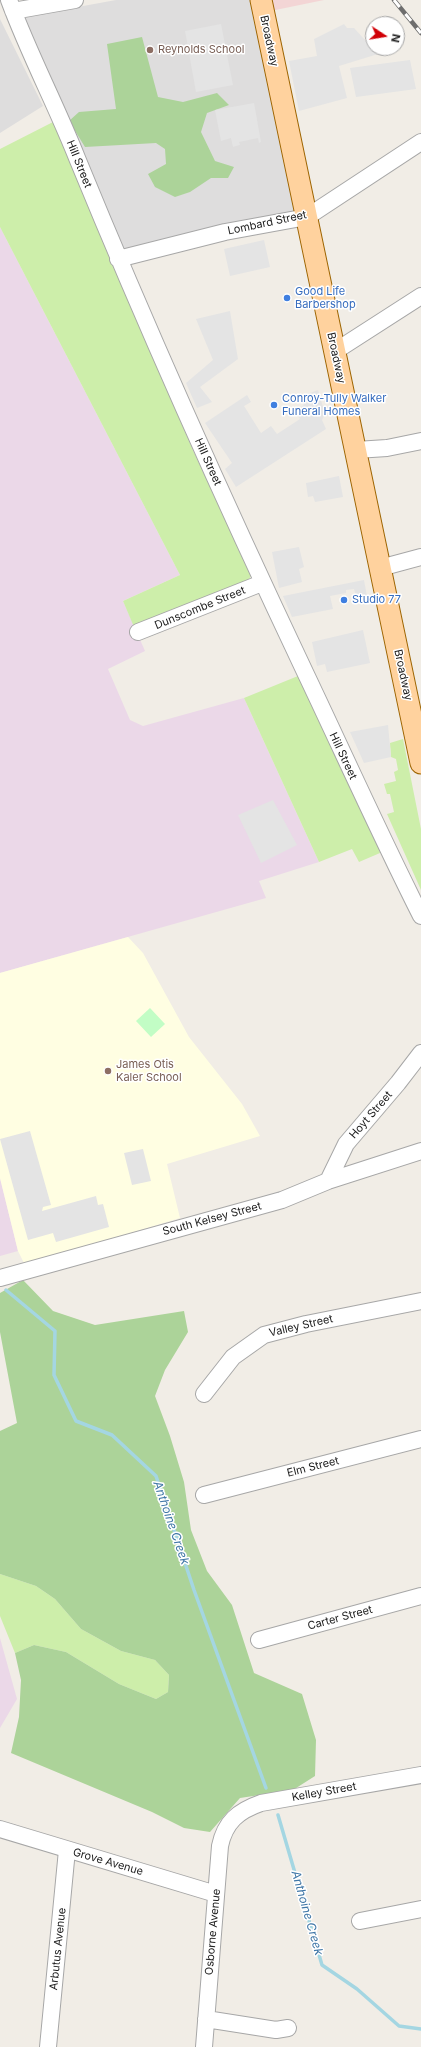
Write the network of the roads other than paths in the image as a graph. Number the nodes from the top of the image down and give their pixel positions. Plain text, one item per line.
1 (75, 0) edge
2 (261, 0) edge
3 (11, 6) edge
4 (421, 142) edge
5 (307, 217) junction
6 (118, 259) junction
7 (421, 296) edge
8 (334, 352) junction
9 (421, 442) edge
10 (356, 450) junction
11 (421, 558) edge
12 (380, 568) junction
13 (262, 583) junction
14 (138, 632) dead end
15 (421, 763) edge
16 (421, 916) edge
17 (421, 1053) edge
18 (421, 1151) edge
19 (328, 1181) junction
20 (0, 1278) edge
21 (421, 1301) edge
22 (204, 1394) dead end
23 (421, 1439) edge
24 (204, 1495) dead end
25 (421, 1596) edge
26 (259, 1640) dead end
27 (421, 1775) edge
28 (231, 1820) joint
29 (0, 1829) edge
30 (67, 1850) junction
31 (216, 1894) junction
32 (421, 1909) edge
33 (360, 1920) dead end
34 (206, 2018) junction
35 (288, 2028) dead end
36 (48, 2047) edge
37 (204, 2047) edge

1 - 3 street
2 - 5 main road, Broadway
3 - 6 street, Hill Street
4 - 5 street, Lombard Street
5 - 6 street, Lombard Street
5 - 8 main road, Broadway
6 - 13 street, Hill Street
7 - 8 street
8 - 10 main road, Broadway
9 - 10 street
10 - 12 main road, Broadway
11 - 12 street
12 - 15 main road, Broadway
13 - 14 street, Dunscombe Street
13 - 16 street, Hill Street
17 - 19 street, Hoyt Street
18 - 19 street, South Kelsey Street
19 - 20 street, South Kelsey Street
21 - 22 street, Valley Street
23 - 24 street, Elm Street
25 - 26 street, Carter Street
27 - 28 street, Kelley Street
28 - 31 street, Osborne Avenue
29 - 30 street, Grove Avenue
30 - 31 street, Grove Avenue
30 - 36 street, Arbutus Avenue
31 - 34 street, Osborne Avenue
32 - 33 street
34 - 35 street
34 - 37 street, Osborne Avenue

